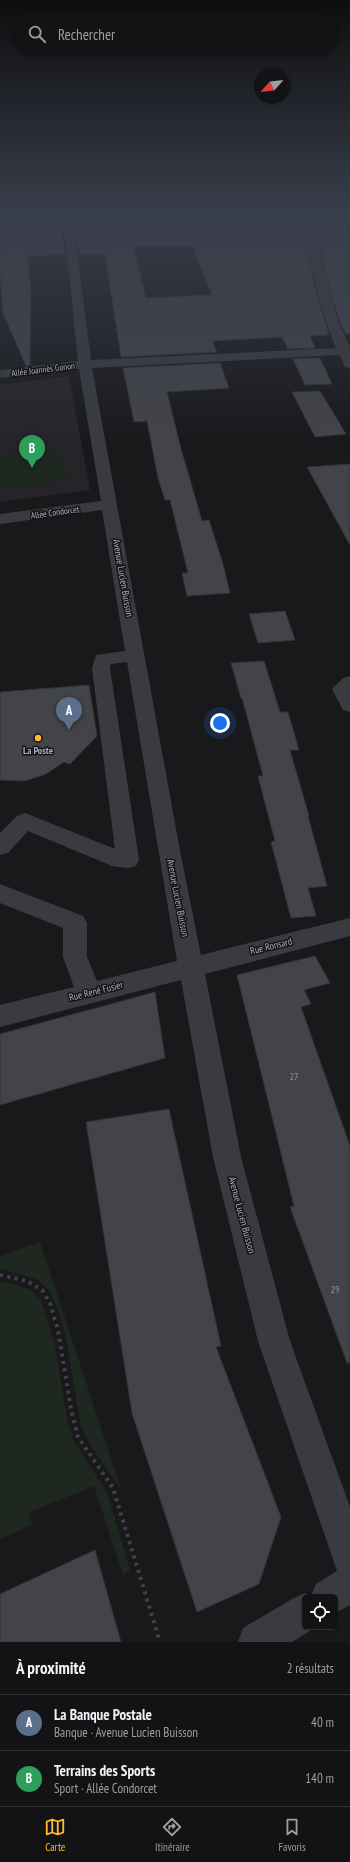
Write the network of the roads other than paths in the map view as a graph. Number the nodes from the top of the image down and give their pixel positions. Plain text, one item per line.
1 (76, 290) edge
2 (323, 290) edge
3 (347, 351) edge
4 (85, 364) junction
5 (350, 364) edge
6 (0, 374) edge
7 (110, 504) junction
8 (0, 519) edge
9 (136, 656) junction
10 (350, 682) edge
11 (350, 706) edge
12 (0, 847) edge
13 (0, 893) edge
14 (350, 927) edge
15 (192, 966) junction
16 (89, 993) junction
17 (0, 1016) edge
18 (350, 1558) edge
19 (350, 1584) edge
20 (334, 1594) edge
21 (302, 1614) edge
22 (257, 1642) edge

1 - 4 street, Avenue Lucien Buisson
2 - 3 street
3 - 4 street, Allée Joannès Gonon
3 - 5 street
4 - 6 street, Allée Joannès Gonon
4 - 7 street, Avenue Lucien Buisson
7 - 8 street, Allée Condorcet
7 - 9 street, Avenue Lucien Buisson
9 - 12 street
9 - 15 street, Avenue Lucien Buisson
10 - 11 street
13 - 16 street
14 - 15 street, Rue Ronsard
15 - 16 street, Rue René Fusier
15 - 18 street, Avenue Lucien Buisson
16 - 17 street, Rue René Fusier
19 - 20 street
21 - 22 street

